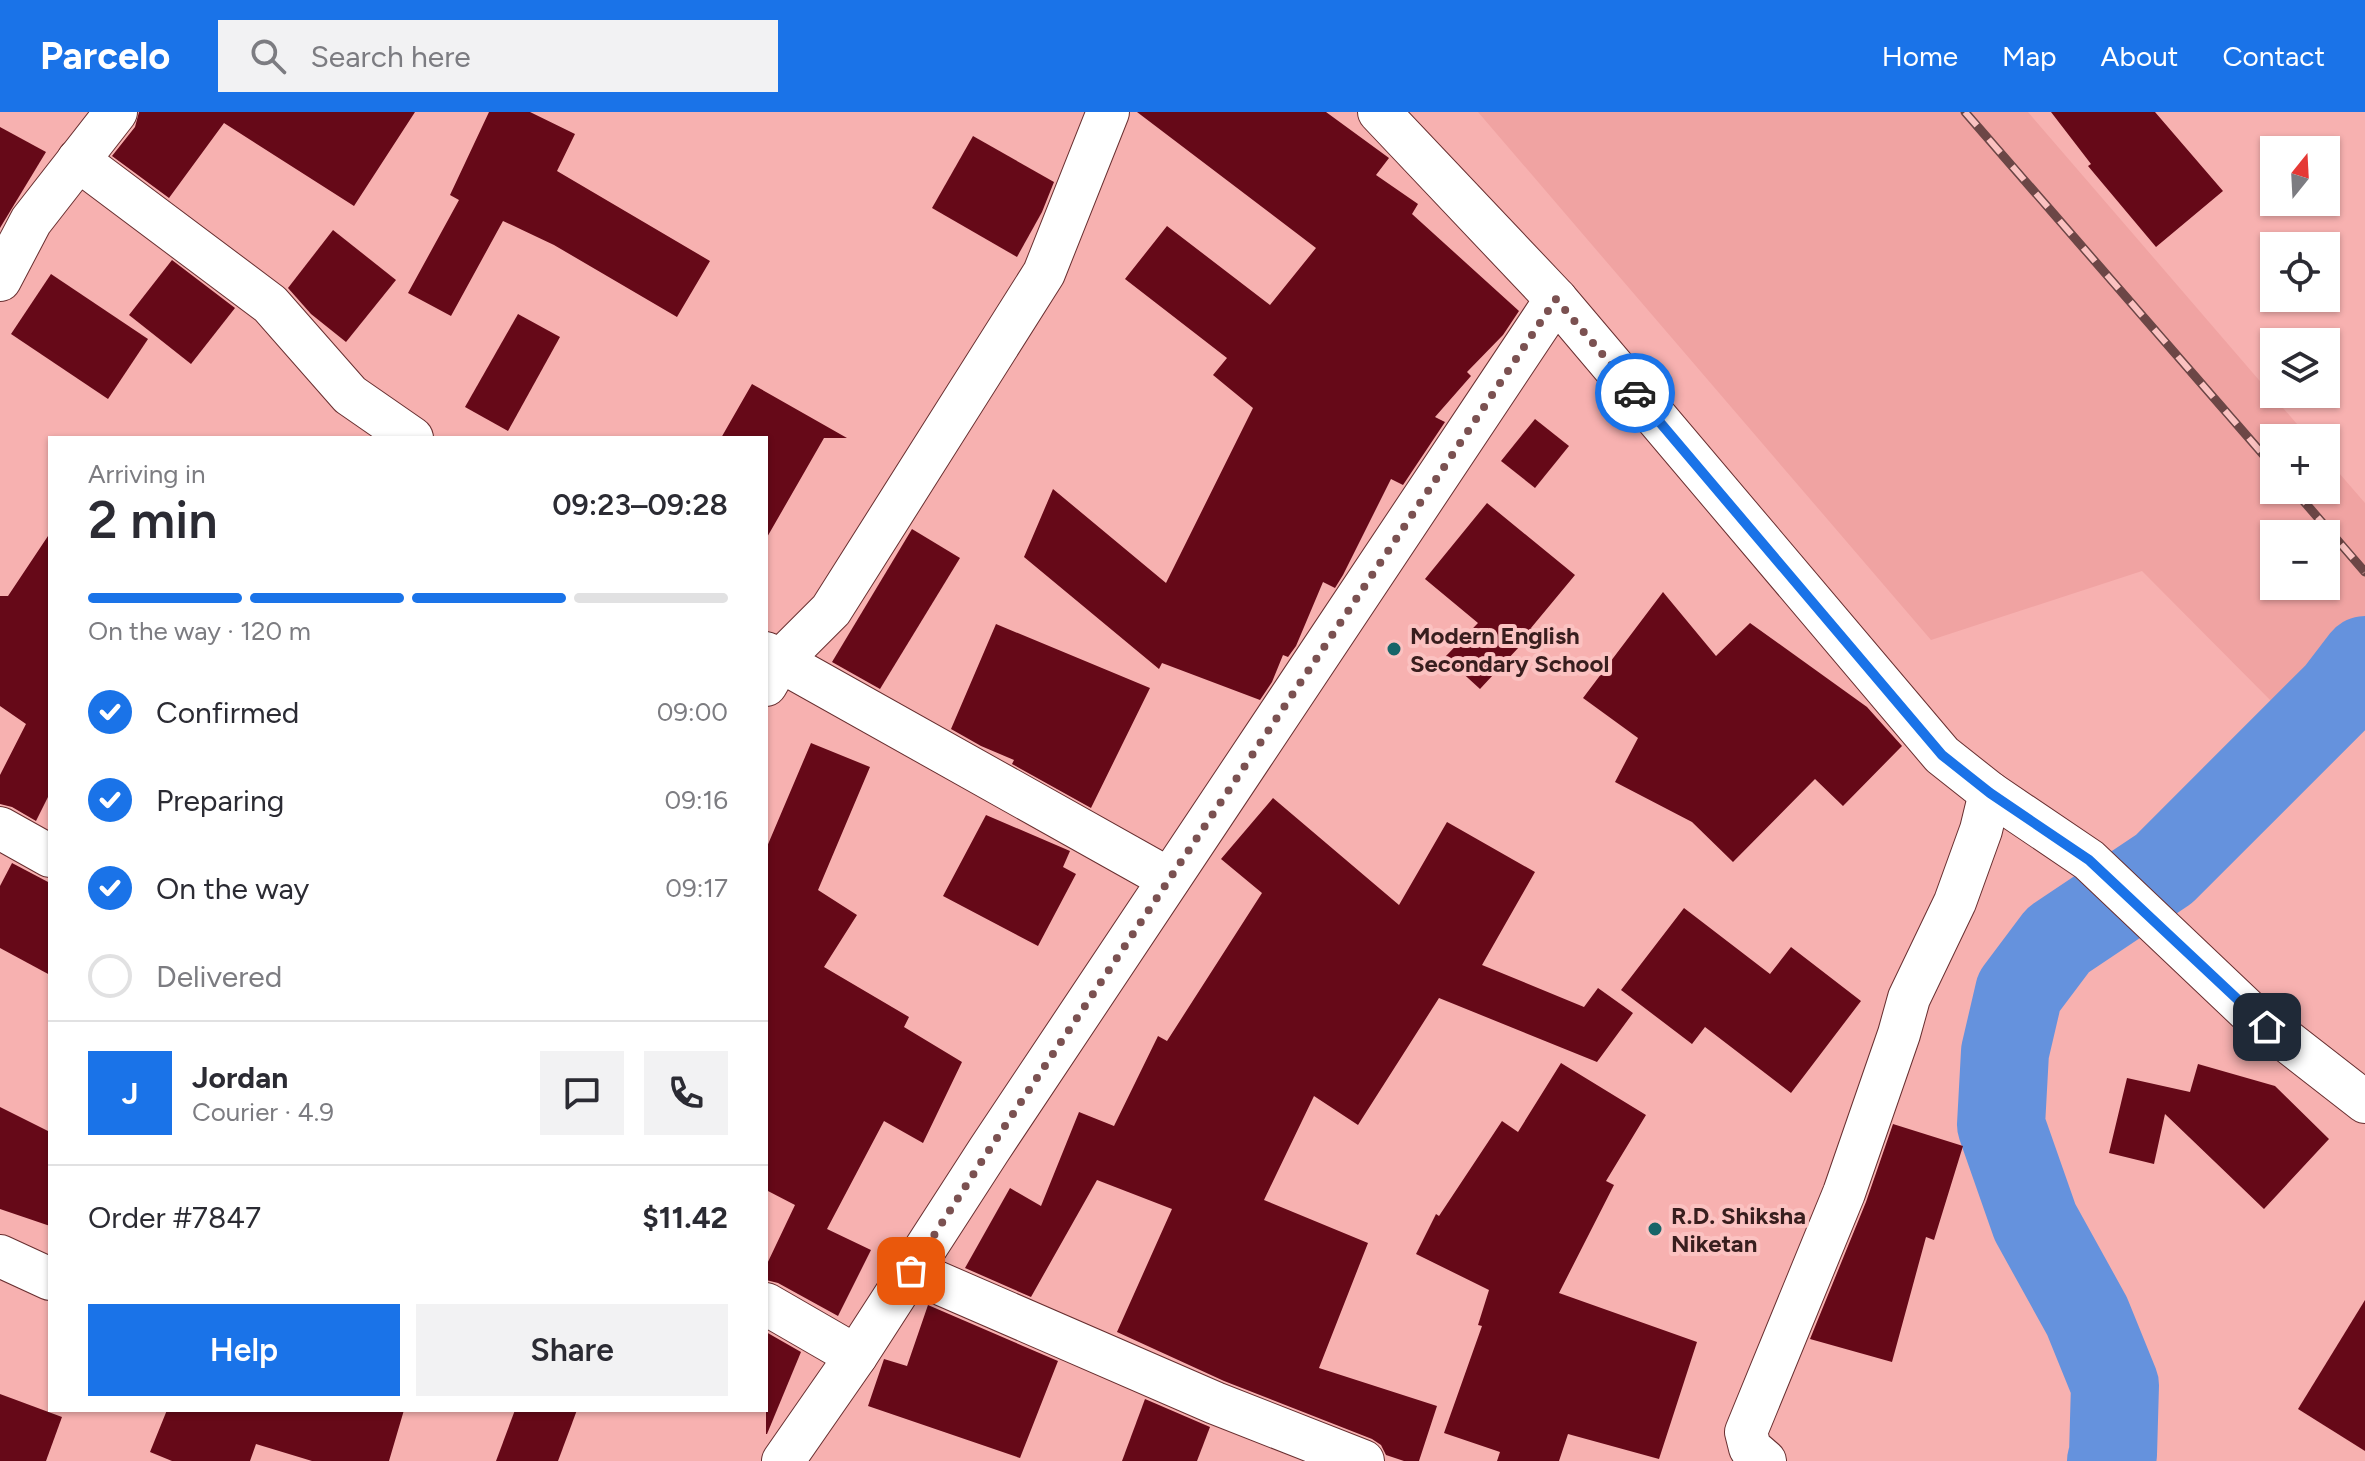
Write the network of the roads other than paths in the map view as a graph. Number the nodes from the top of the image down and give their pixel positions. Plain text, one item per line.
1 (116, 112) edge
2 (1108, 112) edge
3 (1379, 112) edge
4 (78, 160) junction
5 (0, 280) edge
6 (1556, 299) junction
7 (409, 436) edge
8 (771, 666) edge
9 (1990, 793) junction
10 (0, 828) edge
11 (48, 855) edge
12 (1169, 879) junction
13 (2365, 1102) edge
14 (0, 1256) edge
15 (911, 1271) junction
16 (48, 1278) edge
17 (768, 1305) edge
18 (856, 1356) junction
19 (783, 1461) edge
20 (1363, 1461) edge
21 (1765, 1461) edge

1 - 4 street
2 - 8 street
3 - 6 street
4 - 5 street
4 - 7 street
6 - 9 street
6 - 12 street
8 - 12 street
9 - 13 street
9 - 21 street
10 - 11 street
12 - 15 street
14 - 16 street
15 - 18 street
15 - 20 street
17 - 18 street
18 - 19 street

